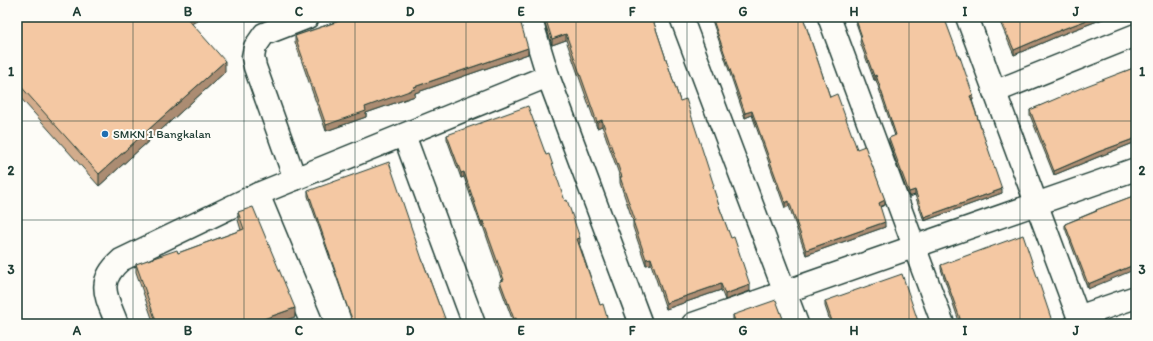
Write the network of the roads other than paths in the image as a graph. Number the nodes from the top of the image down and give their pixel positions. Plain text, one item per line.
1 (308, 17) edge
2 (530, 17) edge
3 (681, 17) edge
4 (829, 17) edge
5 (966, 17) edge
6 (1136, 35) edge
7 (548, 76) junction
8 (994, 92) junction
9 (404, 135) junction
10 (1136, 169) edge
11 (295, 180) junction
12 (258, 194) junction
13 (1037, 205) junction
14 (915, 246) junction
15 (784, 291) junction
16 (1136, 297) edge
17 (1080, 321) edge
18 (117, 324) edge
19 (312, 324) edge
20 (474, 324) edge
21 (641, 324) edge
22 (693, 324) edge
23 (797, 324) edge
24 (943, 324) edge

1 - 11 street
2 - 7 street
3 - 15 street
4 - 14 street
5 - 8 street
6 - 8 street
7 - 9 street
7 - 21 street
8 - 13 street
9 - 11 street
9 - 20 street
10 - 13 street
11 - 12 street
12 - 18 street
12 - 19 street
13 - 14 street
13 - 17 street
14 - 15 street
14 - 24 street
15 - 22 street
15 - 23 street
16 - 17 street

